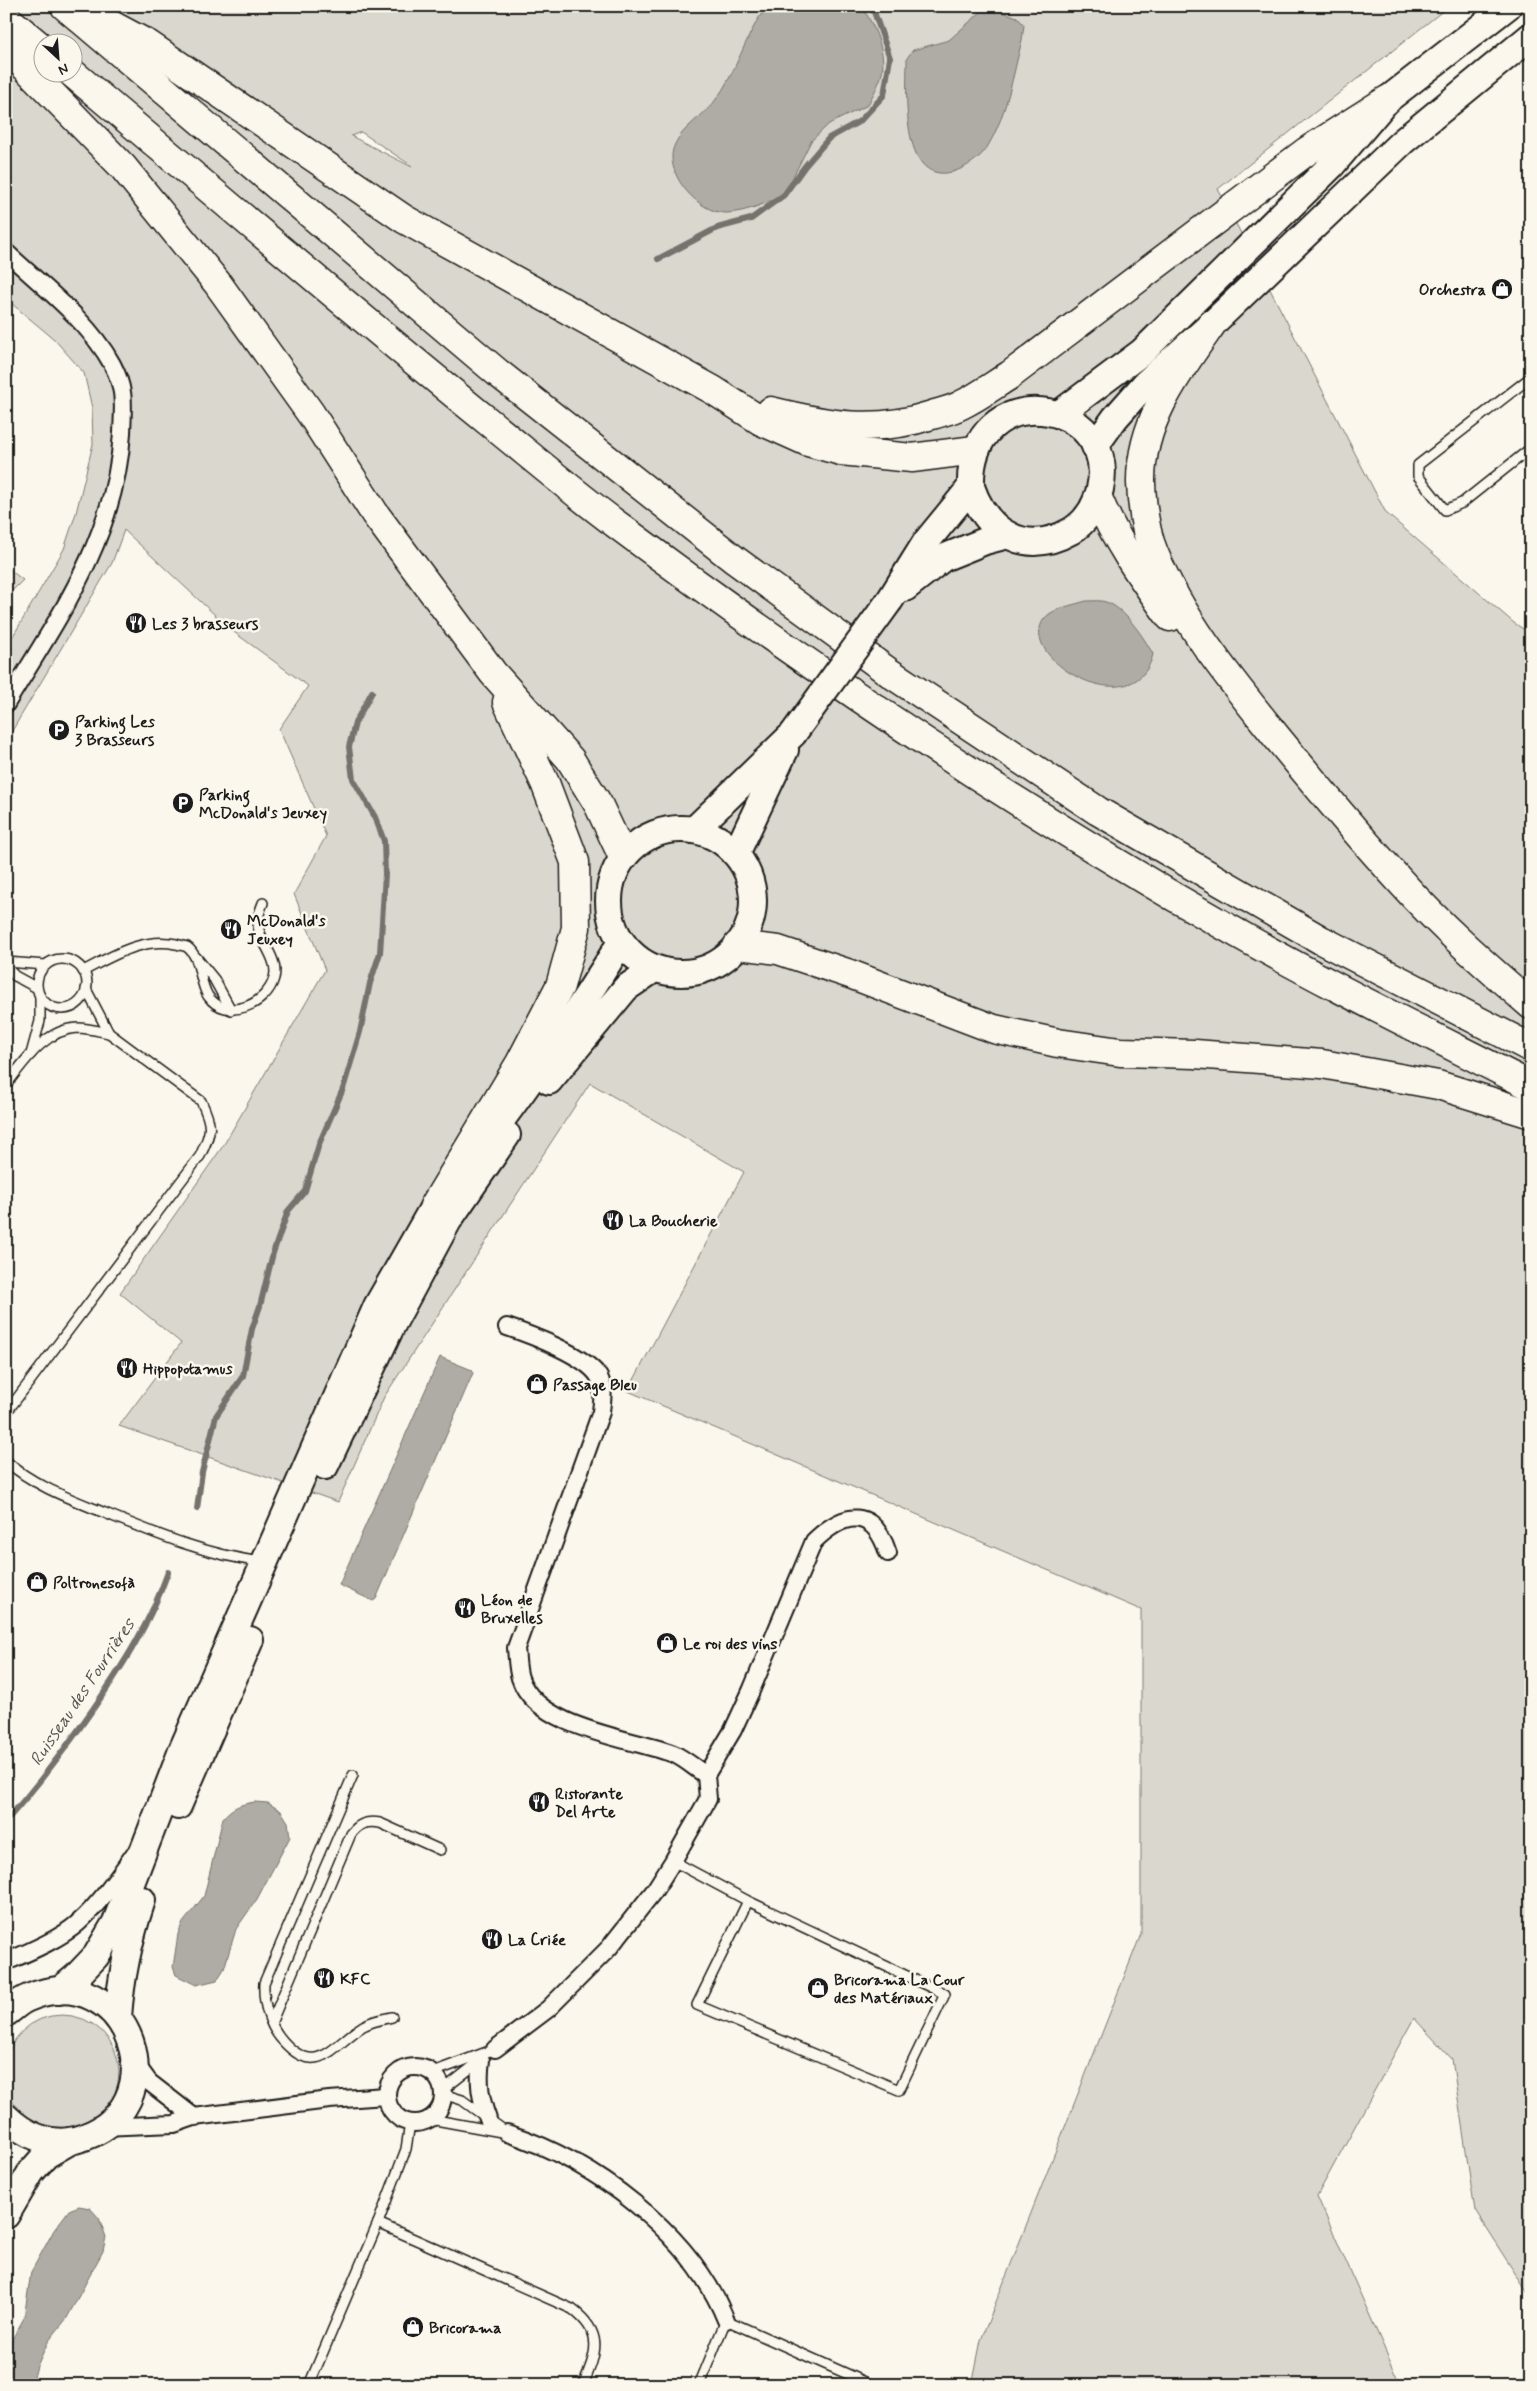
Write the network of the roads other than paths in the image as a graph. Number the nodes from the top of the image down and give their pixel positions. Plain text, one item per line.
1 (65, 6) edge
2 (77, 6) edge
3 (1508, 6) edge
4 (6, 18) edge
5 (1531, 36) edge
6 (32, 40) edge
7 (6, 47) edge
8 (82, 81) edge
9 (1387, 100) junction
10 (6, 252) edge
11 (1212, 324) junction
12 (1531, 377) edge
13 (713, 390) junction
14 (1059, 414) junction
15 (1095, 446) junction
16 (1531, 448) edge
17 (975, 450) junction
18 (971, 487) junction
19 (1098, 498) junction
20 (1008, 535) junction
21 (890, 600) junction
22 (1219, 666) junction
23 (493, 673) junction
24 (6, 704) edge
25 (793, 734) junction
26 (694, 830) junction
27 (736, 854) junction
28 (623, 857) junction
29 (263, 903) dead end
30 (621, 942) junction
31 (738, 945) junction
32 (194, 955) junction
33 (6, 962) edge
34 (46, 964) junction
35 (6, 966) edge
36 (654, 969) junction
37 (83, 972) junction
38 (86, 989) junction
39 (39, 992) junction
40 (1531, 1004) edge
41 (231, 1010) junction
42 (109, 1033) junction
43 (1531, 1048) edge
44 (30, 1054) junction
45 (6, 1085) edge
46 (1531, 1086) edge
47 (1531, 1114) edge
48 (434, 1206) junction
49 (507, 1328) dead end
50 (6, 1413) edge
51 (6, 1461) edge
52 (888, 1553) dead end
53 (265, 1562) junction
54 (183, 1748) junction
55 (353, 1775) dead end
56 (706, 1776) junction
57 (440, 1850) dead end
58 (673, 1861) junction
59 (748, 1901) junction
60 (6, 1962) edge
61 (59, 1990) junction
62 (13, 2005) edge
63 (392, 2016) dead end
64 (118, 2017) junction
65 (272, 2021) junction
66 (495, 2049) junction
67 (481, 2060) junction
68 (135, 2063) junction
69 (433, 2072) junction
70 (443, 2092) junction
71 (386, 2096) junction
72 (6, 2117) edge
73 (194, 2117) junction
74 (430, 2119) junction
75 (488, 2119) junction
76 (410, 2123) junction
77 (102, 2126) junction
78 (507, 2133) junction
79 (70, 2141) junction
80 (6, 2214) edge
81 (378, 2223) junction
82 (726, 2320) junction
83 (309, 2385) edge
84 (583, 2385) edge
85 (699, 2385) edge
86 (872, 2385) edge

1 - 43 highway
2 - 13 highway
3 - 9 main road
4 - 6 highway
5 - 11 main road
7 - 23 highway
8 - 46 highway
9 - 13 highway
9 - 14 main road
10 - 24 street
11 - 15 main road
11 - 22 highway
12 - 16 lane
13 - 17 highway
14 - 15 main road
14 - 17 main road
15 - 19 main road
17 - 18 main road
18 - 20 main road
18 - 21 main road
19 - 20 main road
19 - 22 highway
20 - 21 main road
21 - 25 main road, bridge
22 - 40 highway
23 - 28 highway
23 - 48 highway
25 - 26 main road
25 - 27 main road
26 - 27 main road
26 - 28 main road
27 - 31 main road
28 - 30 main road
29 - 41 lane
30 - 36 main road
30 - 48 main road
31 - 36 main road
31 - 47 highway
32 - 37 lane
32 - 41 lane
32 - 41 lane
33 - 34 lane
34 - 37 lane
34 - 39 lane
35 - 39 lane
36 - 64 main road
37 - 38 lane
38 - 39 lane
38 - 42 lane
39 - 44 lane
42 - 44 lane
42 - 50 lane
44 - 45 lane
48 - 53 main road
49 - 56 street
51 - 53 lane
52 - 56 street
53 - 54 main road
54 - 60 street
54 - 61 main road
55 - 65 lane
56 - 58 street
57 - 65 lane
58 - 59 lane
58 - 66 street
59 - 59 lane
61 - 62 main road
61 - 64 main road
63 - 65 lane
64 - 68 main road
66 - 67 lane
66 - 69 lane
67 - 70 lane
67 - 75 street
68 - 73 street
68 - 77 main road
69 - 70 street
69 - 71 street
70 - 74 street
70 - 75 lane
71 - 73 street
71 - 76 street
72 - 79 main road
73 - 77 street
74 - 76 street
74 - 78 lane
75 - 78 lane
76 - 81 lane
77 - 79 main road
78 - 82 street
79 - 80 main road
81 - 83 lane
81 - 84 lane
82 - 85 lane
82 - 86 lane

